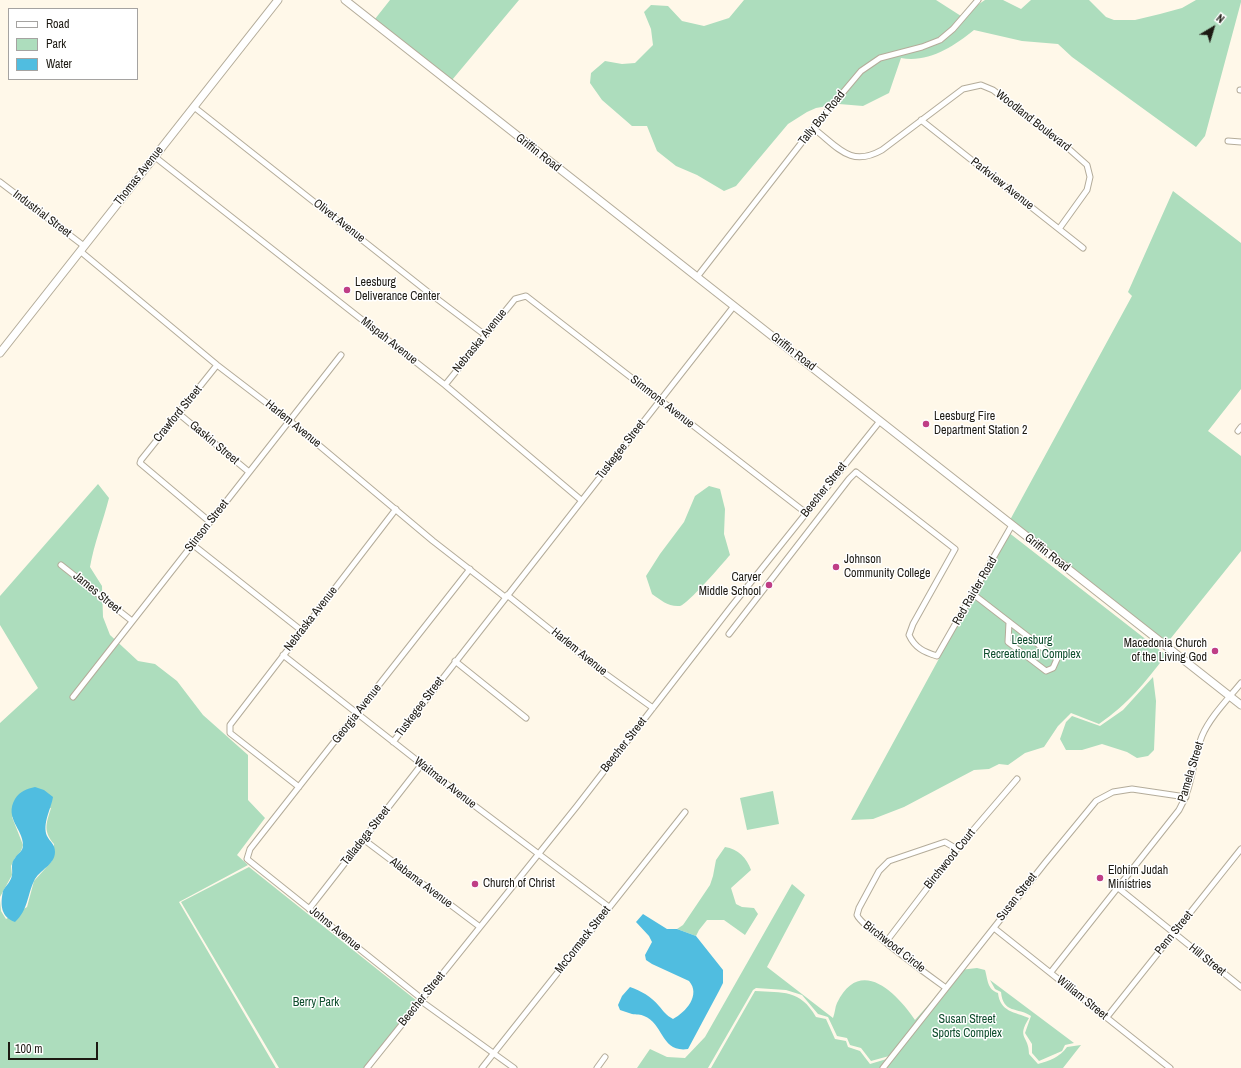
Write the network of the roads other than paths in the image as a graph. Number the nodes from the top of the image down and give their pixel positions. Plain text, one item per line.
1 (278, 0) edge
2 (345, 0) edge
3 (978, 0) edge
4 (194, 106) junction
5 (921, 120) junction
6 (814, 128) junction
7 (1228, 141) dead end
8 (1241, 142) edge
9 (155, 157) junction
10 (0, 182) edge
11 (1059, 229) junction
12 (82, 248) junction
13 (1083, 248) dead end
14 (697, 277) junction
15 (516, 298) joint
16 (734, 306) junction
17 (485, 335) junction
18 (0, 352) edge
19 (341, 355) dead end
20 (217, 365) junction
21 (445, 385) junction
22 (660, 400) junction
23 (178, 413) junction
24 (290, 421) junction
25 (880, 421) junction
26 (249, 472) junction
27 (581, 500) junction
28 (396, 509) junction
29 (806, 513) junction
30 (210, 522) junction
31 (1012, 525) junction
32 (192, 544) junction
33 (61, 565) dead end
34 (470, 569) junction
35 (973, 594) junction
36 (506, 596) junction
37 (132, 621) junction
38 (1009, 622) junction
39 (302, 631) junction
40 (729, 634) dead end
41 (283, 655) junction
42 (455, 661) junction
43 (1241, 683) edge
44 (73, 697) dead end
45 (1230, 697) junction
46 (1241, 705) edge
47 (653, 708) junction
48 (357, 714) junction
49 (526, 718) dead end
50 (393, 742) junction
51 (422, 764) junction
52 (1017, 779) dead end
53 (299, 787) junction
54 (1186, 797) junction
55 (685, 812) dead end
56 (363, 839) junction
57 (957, 849) junction
58 (1241, 849) edge
59 (538, 854) junction
60 (247, 859) joint
61 (1117, 887) junction
62 (309, 908) junction
63 (609, 908) junction
64 (480, 926) junction
65 (994, 928) junction
66 (1175, 933) junction
67 (886, 942) junction
68 (1051, 972) junction
69 (1241, 987) edge
70 (946, 988) junction
71 (422, 1000) junction
72 (1107, 1017) junction
73 (494, 1053) junction
74 (605, 1057) dead end
75 (367, 1068) edge
76 (482, 1068) edge
77 (514, 1068) edge
78 (597, 1068) edge
79 (883, 1068) edge
80 (1170, 1068) edge

1 - 4 street, Thomas Avenue
2 - 14 street, Griffin Road
3 - 6 street, Tally Box Road
4 - 9 street, Thomas Avenue
4 - 17 street, Olivet Avenue
5 - 6 street, Woodland Boulevard
5 - 11 street, Parkview Avenue
5 - 11 street, Woodland Boulevard
6 - 14 street, Tally Box Road
7 - 8 street
9 - 12 street, Thomas Avenue
9 - 21 street, Mispah Avenue
10 - 12 street, Industrial Street
11 - 13 street, Parkview Avenue
12 - 18 street, Thomas Avenue
12 - 20 street, Harlem Avenue
14 - 16 street, Griffin Road
15 - 17 street, Nebraska Avenue
15 - 22 street, Simmons Avenue
16 - 22 street, Tuskegee Street
16 - 25 street, Griffin Road
17 - 21 street, Nebraska Avenue
19 - 24 street, Stinson Street
20 - 23 street, Crawford Street
20 - 24 street, Harlem Avenue
21 - 27 street, Mispah Avenue
22 - 27 street, Tuskegee Street
22 - 29 street, Simmons Avenue
23 - 26 street, Gaskin Street
23 - 30 street, Crawford Street
24 - 26 street, Stinson Street
24 - 28 street, Harlem Avenue
25 - 29 street, Beecher Street
25 - 31 street, Griffin Road
26 - 30 street, Stinson Street
27 - 36 street, Tuskegee Street
28 - 34 street, Harlem Avenue
28 - 39 street, Nebraska Avenue
29 - 47 street, Beecher Street
30 - 32 street, Stinson Street
31 - 35 street, Red Raider Road
31 - 45 street, Griffin Road
32 - 37 street, Stinson Street
32 - 39 street
33 - 37 street, James Street
34 - 36 street, Harlem Avenue
34 - 48 street, Georgia Avenue
35 - 38 street
35 - 40 street, Red Raider Road
36 - 42 street, Tuskegee Street
36 - 47 street, Harlem Avenue
37 - 44 street, Stinson Street
38 - 38 street
39 - 41 street, Nebraska Avenue
41 - 48 street, Waitman Avenue
41 - 53 street, Nebraska Avenue
42 - 49 street
42 - 50 street, Tuskegee Street
43 - 45 street, Pamela Street
45 - 46 street, Griffin Road
45 - 54 street, Pamela Street
47 - 59 street, Beecher Street
48 - 50 street, Waitman Avenue
48 - 53 street, Georgia Avenue
50 - 51 street, Waitman Avenue
51 - 56 street, Talladega Street
51 - 59 street, Waitman Avenue
52 - 57 street, Birchwood Court
53 - 60 street, Georgia Avenue
54 - 61 street, Pamela Street
54 - 65 street, Susan Street
55 - 63 street, McCormack Street
56 - 62 street, Talladega Street
56 - 64 street, Alabama Avenue
57 - 67 street, Birchwood Court
57 - 67 street, Birchwood Circle
58 - 66 street, Penn Street
59 - 63 street, Waitman Avenue
59 - 64 street, Beecher Street
60 - 62 street, Johns Avenue
61 - 66 street, Hill Street
61 - 68 street, Pamela Street
62 - 71 street, Johns Avenue
63 - 73 street, McCormack Street
64 - 71 street, Beecher Street
65 - 68 street, William Street
65 - 70 street, Susan Street
66 - 69 street, Hill Street
66 - 72 street, Penn Street
67 - 70 street, Birchwood Circle
68 - 72 street, William Street
70 - 79 street, Susan Street
71 - 73 street, Johns Avenue
71 - 75 street, Beecher Street
72 - 80 street, William Street
73 - 76 street, McCormack Street
73 - 77 street, Johns Avenue
74 - 78 street

